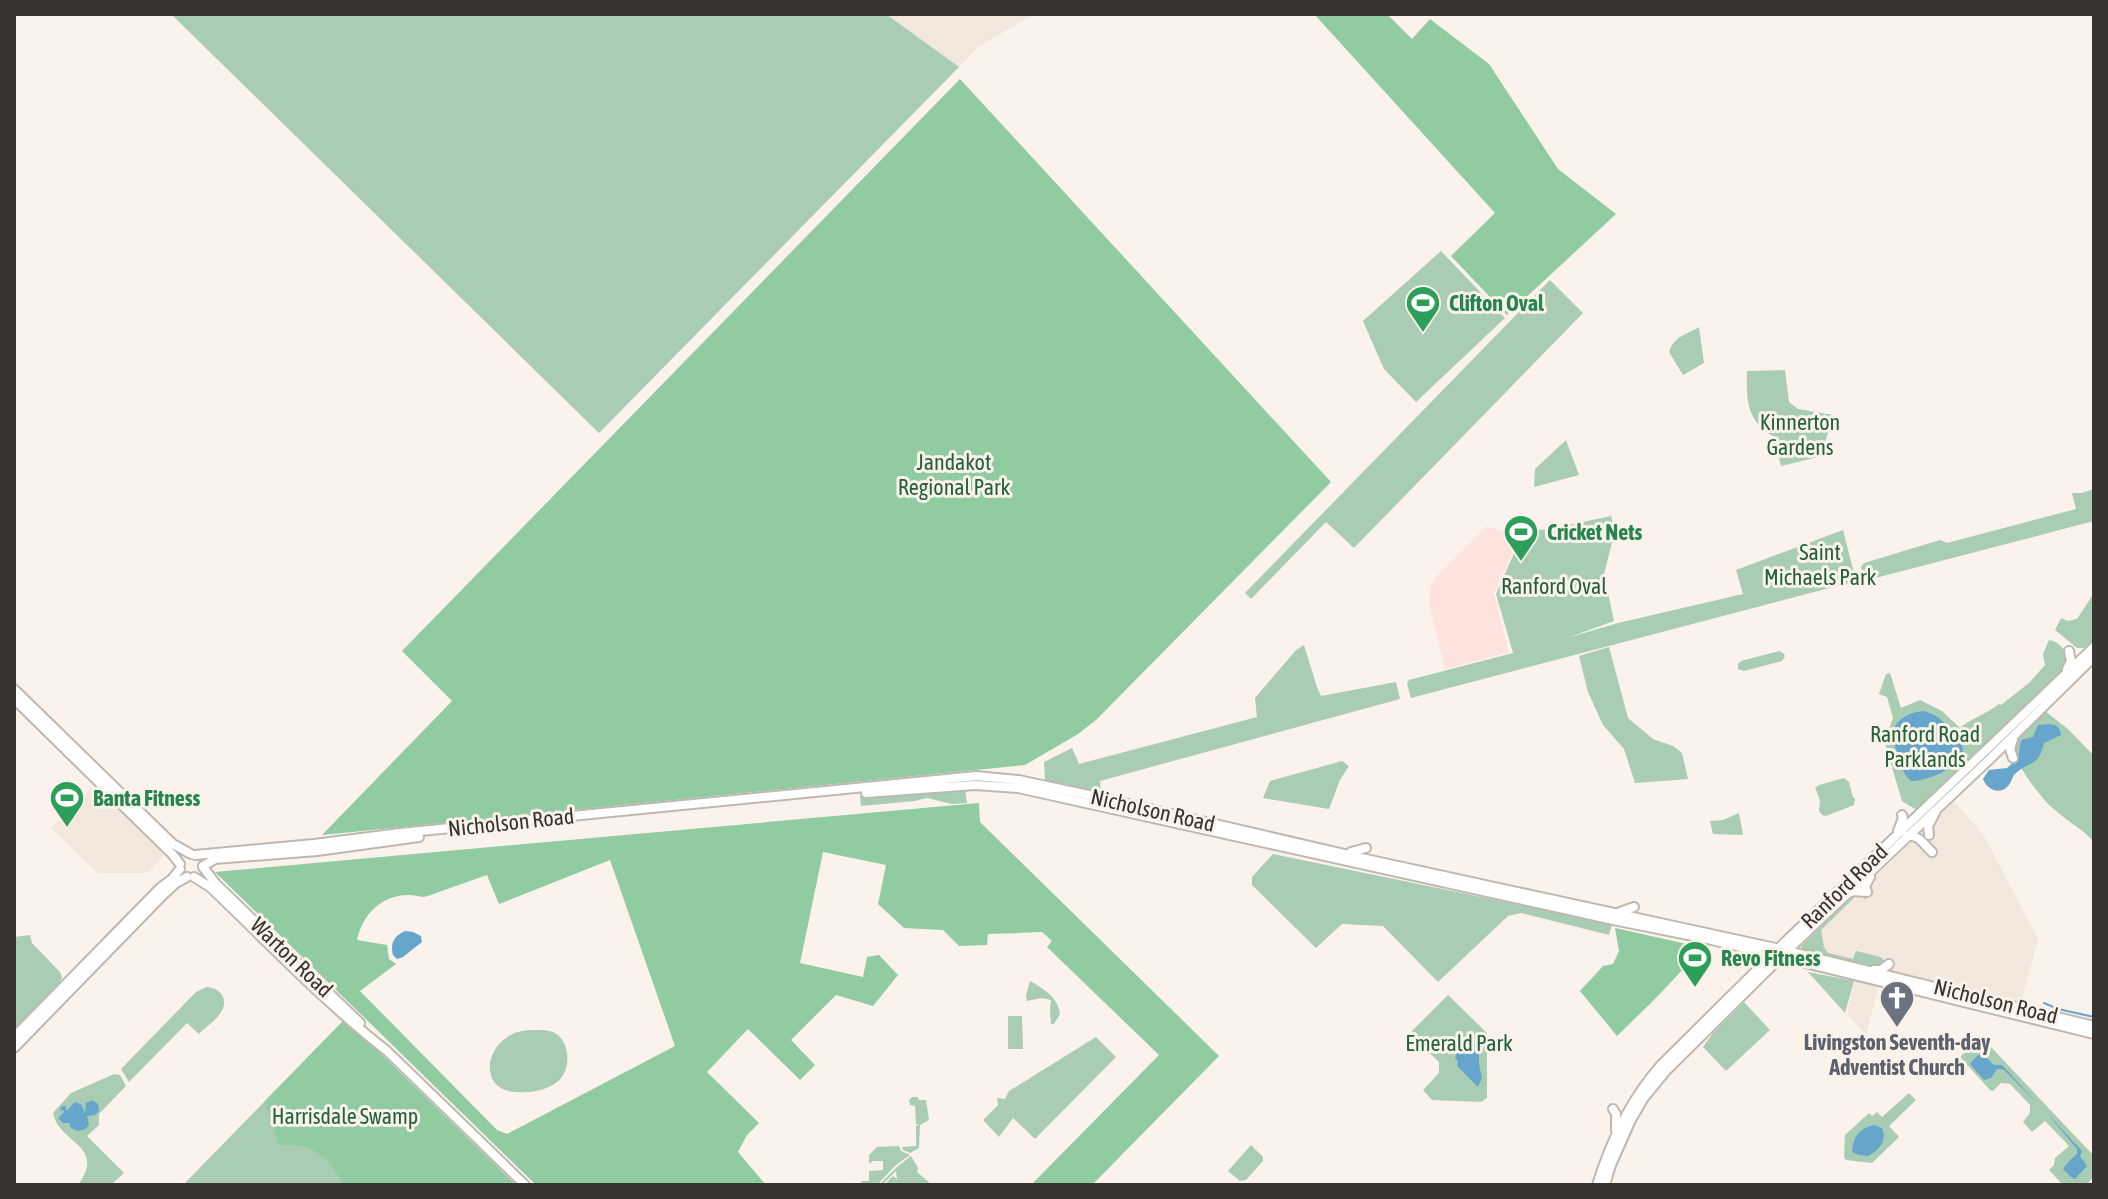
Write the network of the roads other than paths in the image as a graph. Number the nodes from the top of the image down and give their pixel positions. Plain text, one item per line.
1 (2094, 647) edge
2 (2069, 651) dead end
3 (2094, 657) edge
4 (2063, 677) junction
5 (14, 689) edge
6 (14, 699) edge
7 (2015, 734) junction
8 (2001, 737) junction
9 (1998, 754) junction
10 (2013, 758) dead end
11 (1008, 787) junction
12 (972, 793) dead end
13 (1939, 805) junction
14 (1902, 815) dead end
15 (1929, 835) dead end
16 (1897, 836) junction
17 (1907, 836) junction
18 (1366, 848) dead end
19 (1932, 852) dead end
20 (1342, 853) junction
21 (193, 854) junction
22 (180, 866) junction
23 (203, 866) junction
24 (191, 877) junction
25 (1634, 907) dead end
26 (1830, 911) junction
27 (1615, 912) junction
28 (262, 927) junction
29 (1730, 938) junction
30 (1787, 940) junction
31 (267, 942) junction
32 (279, 943) junction
33 (1755, 951) junction
34 (1780, 953) junction
35 (1803, 955) junction
36 (1772, 966) junction
37 (1836, 970) junction
38 (1865, 970) junction
39 (63, 974) dead end
40 (1894, 977) junction
41 (1945, 978) dead end
42 (1925, 984) junction
43 (1736, 990) junction
44 (2026, 999) dead end
45 (48, 1001) junction
46 (2006, 1003) junction
47 (2094, 1026) edge
48 (1709, 1028) junction
49 (2094, 1034) edge
50 (14, 1037) edge
51 (382, 1047) junction
52 (14, 1048) edge
53 (1700, 1050) dead end
54 (1613, 1109) dead end
55 (1616, 1132) junction
56 (525, 1185) edge
57 (1597, 1185) edge
58 (1605, 1185) edge

1 - 4 main road, Ranford Road
2 - 4 main road
3 - 7 main road, Ranford Road
4 - 8 main road, Ranford Road
5 - 21 main road
6 - 22 main road
7 - 9 main road, Ranford Road
7 - 10 main road
8 - 9 main road
8 - 16 main road, Ranford Road
9 - 13 main road, Ranford Road
11 - 12 main road
11 - 23 main road, Nicholson Road
11 - 33 main road, Nicholson Road
13 - 15 main road
13 - 17 main road, Ranford Road
14 - 16 main road
16 - 30 main road, Ranford Road
17 - 19 main road
17 - 26 main road, Ranford Road
18 - 20 main road
20 - 21 main road, Nicholson Road
20 - 27 main road, Nicholson Road
21 - 22 main road
21 - 23 main road
22 - 24 main road
22 - 45 main road
23 - 24 main road
23 - 28 main road, Warton Road
24 - 31 main road, Warton Road
24 - 52 main road
25 - 27 main road
26 - 34 main road, Ranford Road
26 - 35 main road
27 - 29 main road, Nicholson Road
28 - 31 main road
28 - 32 main road, Warton Road
29 - 30 main road
29 - 34 main road, Nicholson Road
30 - 34 main road, Ranford Road
31 - 32 main road
31 - 51 main road, Warton Road
32 - 51 main road, Warton Road
33 - 34 main road, Nicholson Road
33 - 43 main road
34 - 35 main road, Nicholson Road
34 - 36 main road, Ranford Road
34 - 37 main road, Nicholson Road
34 - 43 main road, Ranford Road
35 - 38 main road, Nicholson Road
36 - 37 main road
36 - 48 main road, Ranford Road
37 - 49 main road, Nicholson Road
38 - 40 main road, Nicholson Road
38 - 40 main road
39 - 45 main road
40 - 42 main road, Nicholson Road
41 - 42 main road
42 - 46 main road, Nicholson Road
43 - 55 main road, Ranford Road
44 - 46 main road
45 - 50 main road
46 - 47 main road, Nicholson Road
48 - 53 main road
48 - 58 main road, Ranford Road
51 - 56 main road, Warton Road
54 - 55 main road
55 - 57 main road, Ranford Road

